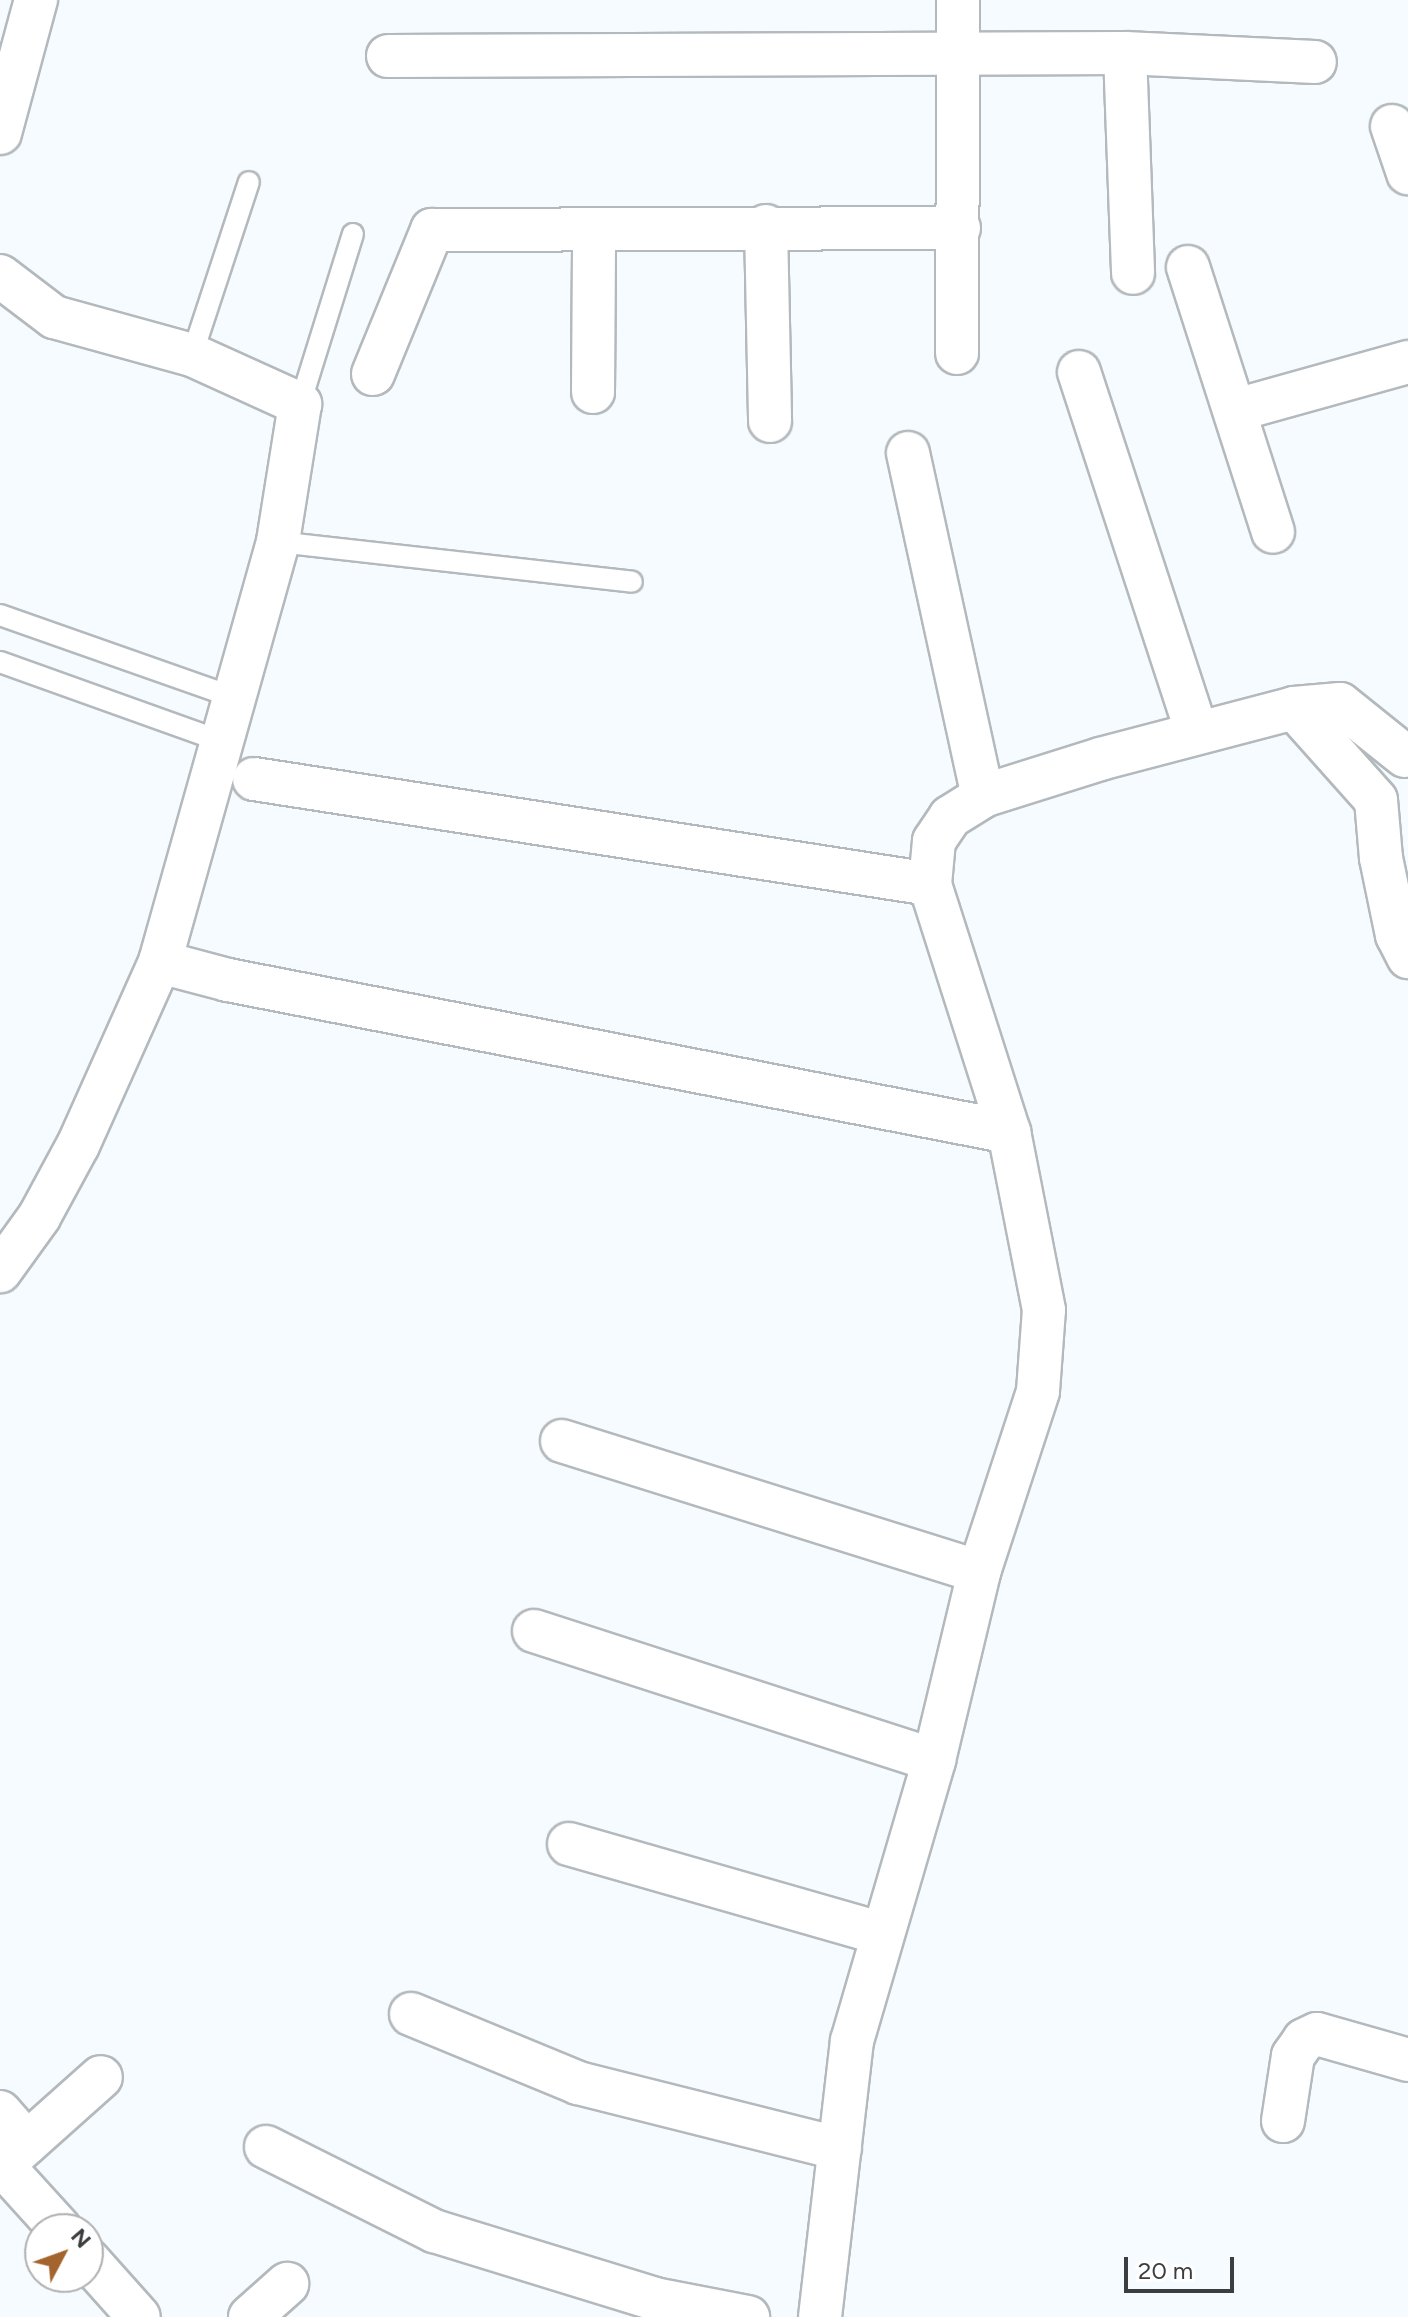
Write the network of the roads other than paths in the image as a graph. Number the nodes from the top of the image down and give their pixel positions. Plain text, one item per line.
1 (36, 0) edge
2 (958, 0) edge
3 (1125, 53) junction
4 (956, 55) junction
5 (388, 56) dead end
6 (1315, 62) dead end
7 (7, 78) edge
8 (1392, 126) dead end
9 (0, 133) edge
10 (1408, 173) edge
11 (249, 182) dead end
12 (766, 226) junction
13 (959, 228) junction
14 (594, 230) junction
15 (353, 234) dead end
16 (1188, 267) dead end
17 (1133, 273) dead end
18 (0, 276) edge
19 (957, 353) dead end
20 (192, 355) junction
21 (1408, 362) edge
22 (1079, 372) dead end
23 (373, 374) dead end
24 (593, 392) dead end
25 (300, 404) junction
26 (1236, 410) junction
27 (770, 421) dead end
28 (908, 453) dead end
29 (1273, 532) dead end
30 (278, 542) junction
31 (632, 582) dead end
32 (0, 615) edge
33 (0, 662) edge
34 (233, 697) junction
35 (1294, 708) junction
36 (1197, 732) junction
37 (224, 742) junction
38 (1406, 755) edge
39 (254, 779) dead end
40 (983, 796) junction
41 (1376, 800) junction
42 (930, 884) junction
43 (1408, 957) edge
44 (160, 962) junction
45 (1009, 1132) junction
46 (0, 1271) edge
47 (562, 1441) dead end
48 (979, 1572) junction
49 (534, 1631) dead end
50 (934, 1760) junction
51 (569, 1844) dead end
52 (882, 1934) junction
53 (411, 2014) dead end
54 (1408, 2060) edge
55 (101, 2077) dead end
56 (0, 2112) edge
57 (1283, 2121) dead end
58 (266, 2147) dead end
59 (840, 2149) junction
60 (10, 2158) edge
61 (49, 2213) edge
62 (104, 2278) edge
63 (287, 2284) dead end
64 (139, 2317) edge
65 (250, 2317) edge
66 (748, 2317) edge
67 (820, 2317) edge

1 - 7 street
2 - 4 street
3 - 4 street
3 - 6 street
3 - 17 street
4 - 5 street
4 - 13 street
7 - 9 street
8 - 10 street
11 - 20 lane
12 - 13 street
12 - 14 street
12 - 27 street
13 - 19 street
14 - 23 street
14 - 24 street
15 - 25 lane
16 - 26 street
18 - 20 street
20 - 25 street
21 - 26 street
22 - 36 street
25 - 30 street
26 - 29 street
28 - 40 street
30 - 31 lane
30 - 34 street
32 - 34 lane
33 - 37 lane
34 - 37 street
35 - 36 street
35 - 38 street
35 - 41 street
36 - 40 street
37 - 44 street
38 - 41 street
39 - 42 street
40 - 42 street
41 - 43 street
42 - 45 street
44 - 45 street
44 - 46 street
45 - 48 street
47 - 48 street
48 - 50 street
49 - 50 street
50 - 52 street
51 - 52 street
52 - 59 street
53 - 59 street
54 - 57 street
55 - 60 street
56 - 60 street
58 - 66 street
59 - 67 street
60 - 61 street
62 - 64 street
63 - 65 street

